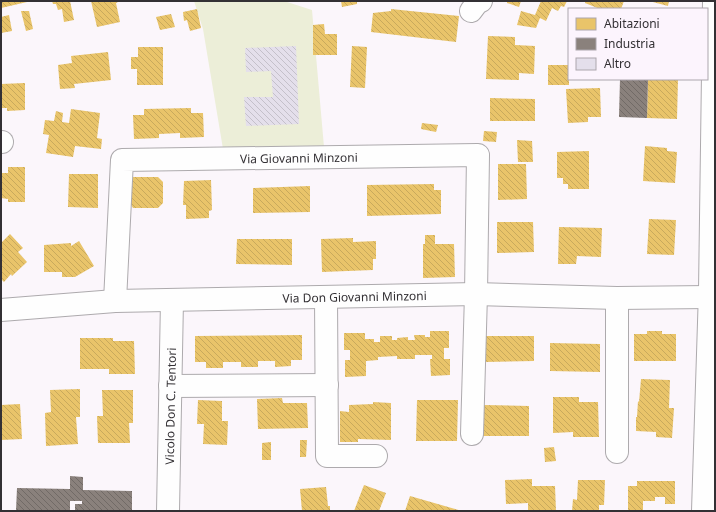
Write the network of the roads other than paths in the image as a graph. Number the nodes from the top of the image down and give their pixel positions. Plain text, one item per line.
1 (714, 1) edge
2 (476, 294) junction
3 (326, 297) junction
4 (709, 297) junction
5 (617, 298) junction
6 (172, 300) junction
7 (115, 301) junction
8 (1, 310) edge
9 (327, 385) junction
10 (170, 386) junction
11 (711, 387) edge
12 (472, 434) dead end
13 (617, 452) dead end
14 (376, 456) dead end
15 (710, 460) edge
16 (168, 511) edge
17 (703, 511) edge

1 - 4 street
2 - 3 street, Via Don Giovanni Minzoni
2 - 5 street, Via Don Giovanni Minzoni
2 - 7 street, Via Giovanni Minzoni
2 - 12 street
3 - 6 street, Via Don Giovanni Minzoni
3 - 9 street
4 - 5 street, Via Don Giovanni Minzoni
4 - 11 street
5 - 13 street
6 - 7 street, Via Don Giovanni Minzoni
6 - 10 street, Vicolo Don C. Tentori
7 - 8 street, Via Don Giovanni Minzoni
9 - 10 street
9 - 14 street
10 - 16 street, Vicolo Don C. Tentori
11 - 15 street
15 - 17 street

